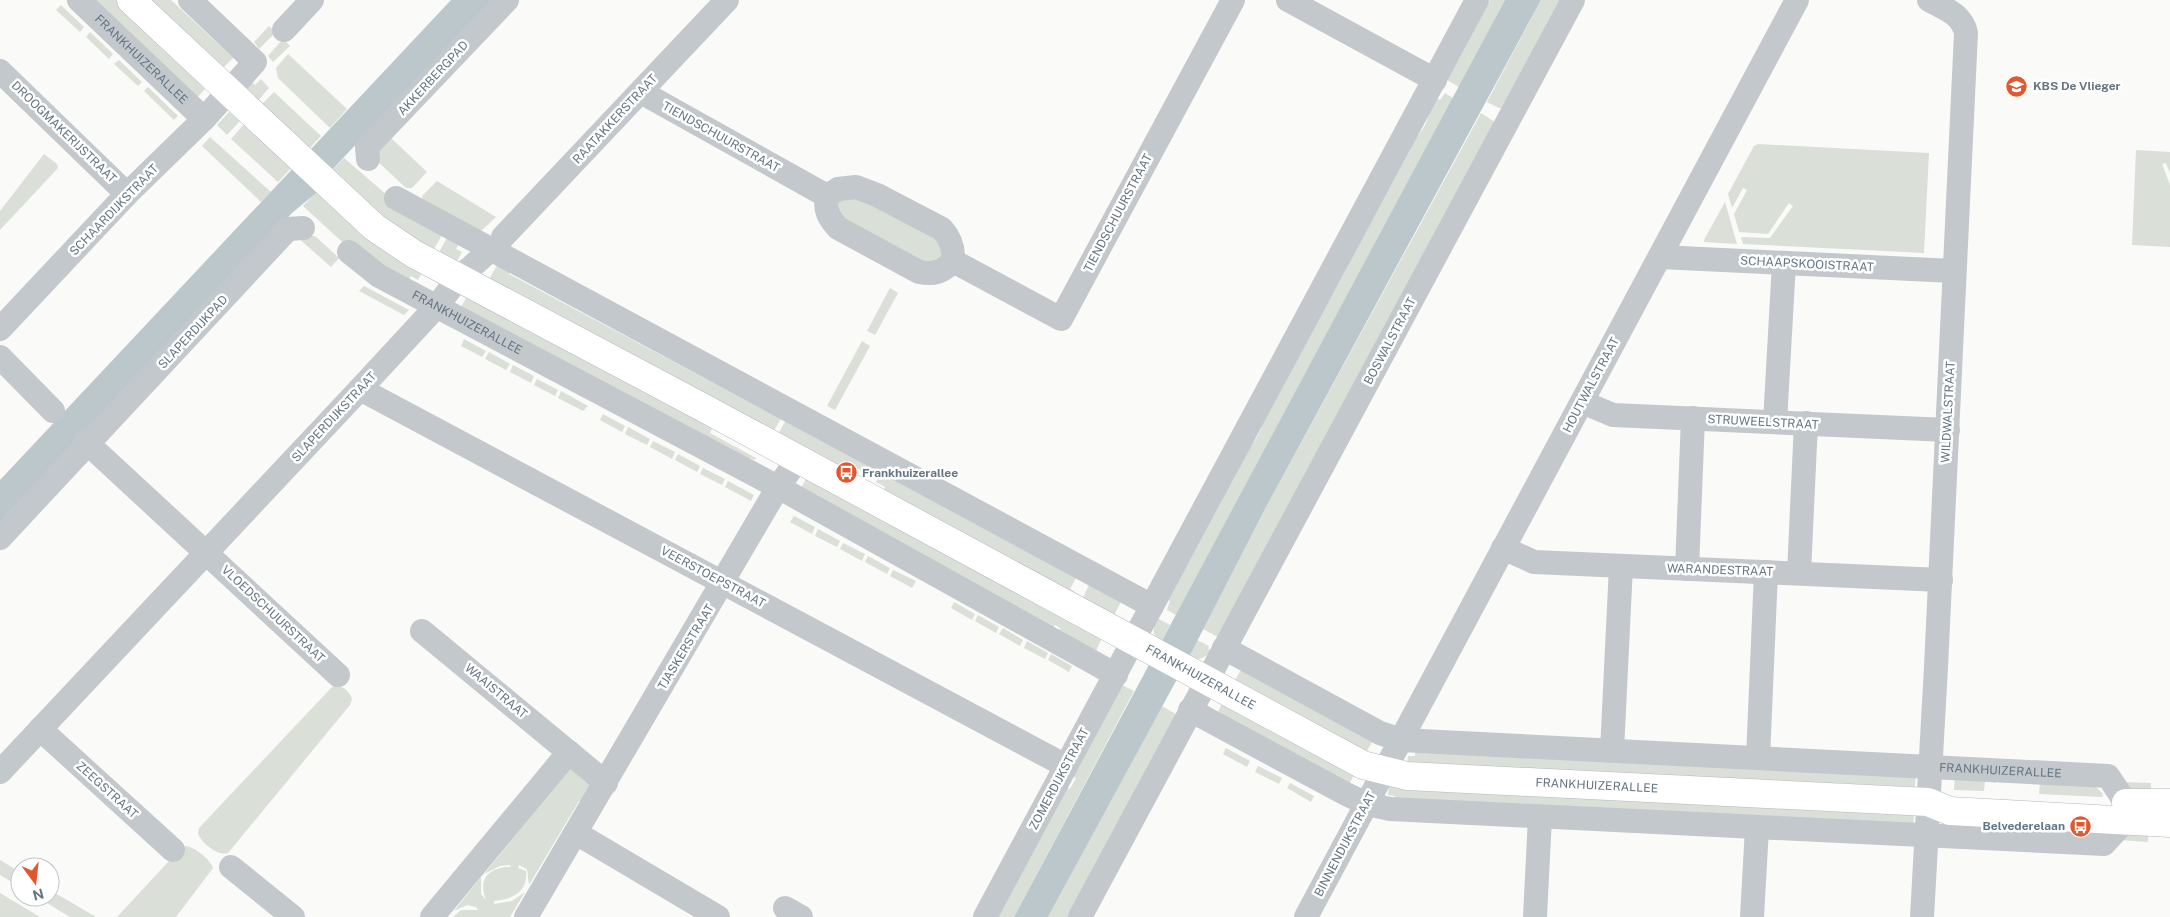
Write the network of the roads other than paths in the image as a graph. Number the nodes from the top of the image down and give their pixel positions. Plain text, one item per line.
1 (80, 0) edge
2 (131, 0) edge
3 (190, 0) edge
4 (312, 0) edge
5 (507, 0) edge
6 (727, 0) edge
7 (1233, 0) edge
8 (1288, 0) edge
9 (1477, 0) edge
10 (1573, 0) edge
11 (1797, 0) edge
12 (1929, 0) edge
13 (284, 30) dead end
14 (0, 71) edge
15 (1435, 80) junction
16 (229, 92) junction
17 (641, 92) junction
18 (204, 119) junction
19 (365, 162) dead end
20 (127, 194) junction
21 (827, 196) junction
22 (396, 198) dead end
23 (308, 226) dead end
24 (496, 244) junction
25 (349, 252) dead end
26 (1660, 257) junction
27 (954, 261) junction
28 (1784, 263) junction
29 (1954, 272) junction
30 (458, 279) junction
31 (436, 307) junction
32 (0, 329) edge
33 (0, 357) edge
34 (360, 389) junction
35 (1582, 402) junction
36 (53, 411) dead end
37 (1693, 418) junction
38 (1775, 422) junction
39 (1806, 424) junction
40 (1948, 430) junction
41 (86, 443) junction
42 (798, 459) junction
43 (778, 487) junction
44 (0, 538) edge
45 (1503, 548) junction
46 (206, 553) junction
47 (1622, 566) junction
48 (1687, 569) junction
49 (1766, 572) junction
50 (1799, 573) junction
51 (1940, 580) junction
52 (724, 583) junction
53 (1152, 606) junction
54 (422, 630) dead end
55 (1141, 646) junction
56 (1224, 648) junction
57 (338, 674) dead end
58 (1116, 675) junction
59 (1198, 676) junction
60 (1190, 710) junction
61 (40, 729) junction
62 (1401, 740) junction
63 (1612, 751) junction
64 (569, 752) junction
65 (1758, 758) junction
66 (1066, 766) junction
67 (1931, 767) junction
68 (1385, 771) junction
69 (0, 772) edge
70 (606, 783) junction
71 (1928, 802) junction
72 (2170, 803) edge
73 (1367, 804) junction
74 (2126, 812) junction
75 (1540, 817) junction
76 (2170, 823) edge
77 (1757, 828) junction
78 (576, 833) junction
79 (1927, 836) junction
80 (173, 850) dead end
81 (231, 866) dead end
82 (293, 917) edge
83 (432, 917) edge
84 (526, 917) edge
85 (718, 917) edge
86 (985, 917) edge
87 (1080, 917) edge
88 (1306, 917) edge
89 (1534, 917) edge
90 (1752, 917) edge
91 (1922, 917) edge

1 - 18 street, FRANKHUIZERALLEE
2 - 16 main road, FRANKHUIZERALLEE
3 - 16 street, SCHAARDIJKSTRAAT
4 - 13 street
5 - 19 street, AKKERBERGPAD
6 - 17 street, RAATAKKERSTRAAT
7 - 27 street, TIENDSCHUURSTRAAT
8 - 15 street
9 - 15 street
10 - 56 street, BOSWALSTRAAT
11 - 26 street, HOUTWALSTRAAT
12 - 29 street, WILDWALSTRAAT
14 - 20 street, DROOGMAKERIJSTRAAT
15 - 53 street
16 - 18 street, SCHAARDIJKSTRAAT
16 - 30 main road, FRANKHUIZERALLEE
17 - 21 street, TIENDSCHUURSTRAAT
17 - 24 street, RAATAKKERSTRAAT
18 - 20 street, SCHAARDIJKSTRAAT
20 - 32 street, SCHAARDIJKSTRAAT
21 - 27 street
21 - 27 street
22 - 24 street
23 - 41 street, SLAPERDIJKPAD
24 - 30 street
24 - 53 street
25 - 31 street, FRANKHUIZERALLEE
26 - 28 street, SCHAAPSKOOISTRAAT
26 - 35 street, HOUTWALSTRAAT
28 - 29 street, SCHAAPSKOOISTRAAT
28 - 38 street
29 - 40 street, WILDWALSTRAAT
30 - 31 street, SLAPERDIJKSTRAAT
30 - 42 main road, FRANKHUIZERALLEE
31 - 34 street, SLAPERDIJKSTRAAT
31 - 43 street, FRANKHUIZERALLEE
33 - 36 street
34 - 46 street, SLAPERDIJKSTRAAT
34 - 52 street, VEERSTOEPSTRAAT
35 - 37 street, STRUWEELSTRAAT
35 - 45 street, HOUTWALSTRAAT
37 - 38 street, STRUWEELSTRAAT
37 - 48 street
38 - 39 street, STRUWEELSTRAAT
39 - 40 street, STRUWEELSTRAAT
39 - 50 street
40 - 51 street, WILDWALSTRAAT
41 - 44 street, SLAPERDIJKPAD
41 - 46 street
42 - 43 street, TJASKERSTRAAT
42 - 55 main road, FRANKHUIZERALLEE
43 - 52 street, TJASKERSTRAAT
43 - 58 street, FRANKHUIZERALLEE
45 - 47 street, WARANDESTRAAT
45 - 62 street, HOUTWALSTRAAT
46 - 57 street, VLOEDSCHUURSTRAAT
46 - 61 street, SLAPERDIJKSTRAAT
47 - 48 street, WARANDESTRAAT
47 - 63 street
48 - 49 street, WARANDESTRAAT
49 - 50 street, WARANDESTRAAT
49 - 65 street
50 - 51 street, WARANDESTRAAT
51 - 67 street, WILDWALSTRAAT
52 - 66 street, VEERSTOEPSTRAAT
52 - 70 street, TJASKERSTRAAT
53 - 55 street
54 - 64 street, WAAISTRAAT
55 - 58 street, ZOMERDIJKSTRAAT
55 - 59 main road, FRANKHUIZERALLEE
56 - 59 street, BOSWALSTRAAT
56 - 62 street, FRANKHUIZERALLEE
58 - 66 street, ZOMERDIJKSTRAAT
59 - 60 street
59 - 68 main road, FRANKHUIZERALLEE
60 - 73 street
60 - 87 street
61 - 69 street, SLAPERDIJKSTRAAT
61 - 80 street, ZEEGSTRAAT
62 - 63 street, FRANKHUIZERALLEE
62 - 68 street, HOUTWALSTRAAT
63 - 65 street, FRANKHUIZERALLEE
64 - 70 street
64 - 83 street
65 - 67 street, FRANKHUIZERALLEE
66 - 86 street, ZOMERDIJKSTRAAT
67 - 71 street, WILDWALSTRAAT
67 - 74 street, FRANKHUIZERALLEE
68 - 71 main road, FRANKHUIZERALLEE
68 - 73 street, BINNENDIJKSTRAAT
70 - 78 street, TJASKERSTRAAT
71 - 74 main road, FRANKHUIZERALLEE
71 - 79 street, WILDWALSTRAAT
72 - 74 main road, FRANKHUIZERALLEE
73 - 75 street
73 - 88 street, BINNENDIJKSTRAAT
74 - 76 main road, FRANKHUIZERALLEE
74 - 79 street
75 - 77 street
75 - 89 street
77 - 79 street
77 - 90 street
78 - 84 street, TJASKERSTRAAT
78 - 85 street
79 - 91 street, WILDWALSTRAAT
81 - 82 street

